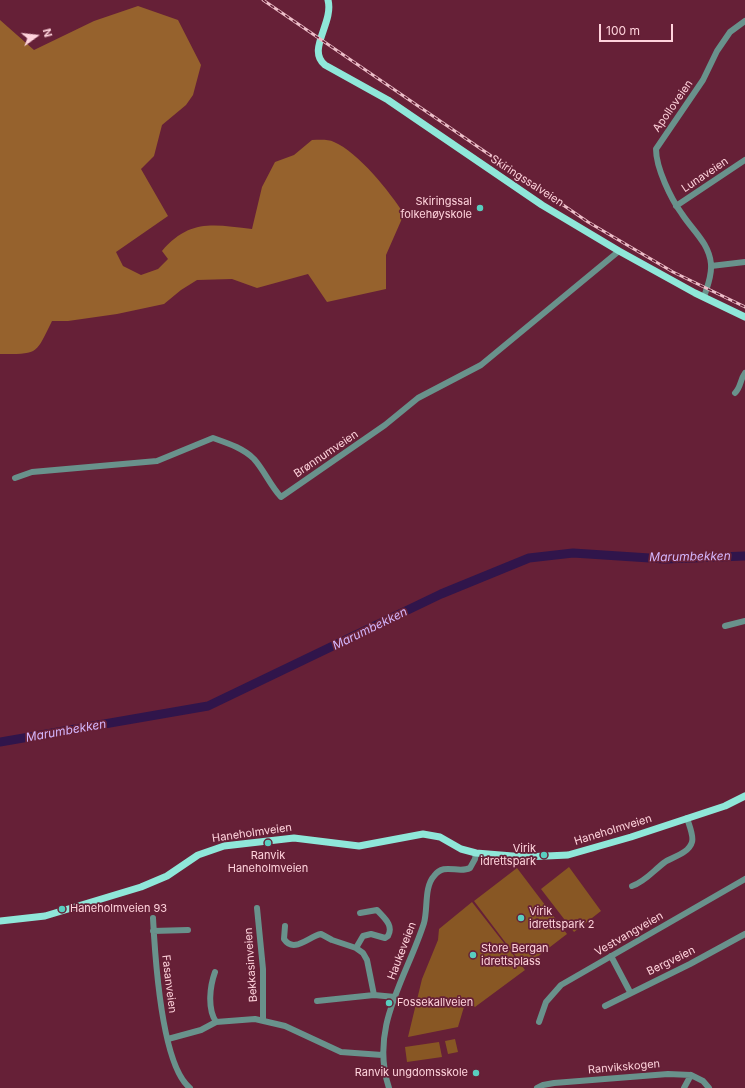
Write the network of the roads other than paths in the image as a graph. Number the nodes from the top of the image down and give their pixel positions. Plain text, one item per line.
1 (328, 0) edge
2 (745, 21) edge
3 (745, 160) edge
4 (676, 206) junction
5 (619, 252) junction
6 (745, 262) edge
7 (711, 266) junction
8 (704, 297) junction
9 (745, 317) edge
10 (745, 373) edge
11 (735, 393) dead end
12 (15, 478) dead end
13 (745, 621) edge
14 (725, 626) dead end
15 (745, 796) edge
16 (687, 818) junction
17 (476, 853) junction
18 (745, 878) edge
19 (632, 886) dead end
20 (257, 908) dead end
21 (360, 913) dead end
22 (153, 918) dead end
23 (0, 921) edge
24 (285, 926) dead end
25 (188, 930) dead end
26 (154, 931) junction
27 (745, 934) edge
28 (356, 948) junction
29 (611, 956) junction
30 (215, 972) dead end
31 (630, 992) junction
32 (374, 995) junction
33 (394, 997) junction
34 (318, 1001) dead end
35 (605, 1006) dead end
36 (263, 1020) junction
37 (216, 1022) junction
38 (538, 1022) dead end
39 (168, 1039) junction
40 (382, 1055) junction
41 (691, 1075) junction
42 (190, 1088) edge
43 (389, 1088) edge
44 (537, 1088) edge
45 (684, 1088) edge
46 (709, 1088) edge

1 - 5 main road, Skiringssalveien
2 - 4 street, Apolloveien
3 - 4 street, Lunaveien
4 - 7 street, Apolloveien
5 - 8 main road, Skiringssalveien
5 - 12 street, Brønnumveien
6 - 7 street
7 - 8 street, Apolloveien
8 - 9 main road, Skiringssalveien
10 - 11 street
13 - 14 street
15 - 16 main road, Haneholmveien
16 - 17 main road, Haneholmveien
16 - 19 street
17 - 23 main road, Haneholmveien
17 - 33 street, Haukeveien
18 - 29 street, Vestvangveien
20 - 36 street, Bekkasinveien
21 - 28 street
22 - 26 street, Fasanveien
24 - 28 street
25 - 26 street
26 - 39 street, Fasanveien
27 - 31 street, Bergveien
28 - 32 street
29 - 31 street
29 - 38 street, Vestvangveien
30 - 37 street
31 - 35 street, Bergveien
32 - 33 street
32 - 34 street
33 - 40 street, Haukeveien
36 - 37 street
36 - 40 street
37 - 39 street
39 - 42 street, Fasanveien
40 - 43 street, Haukeveien
41 - 44 street, Ranvikskogen
41 - 45 street
41 - 46 street

